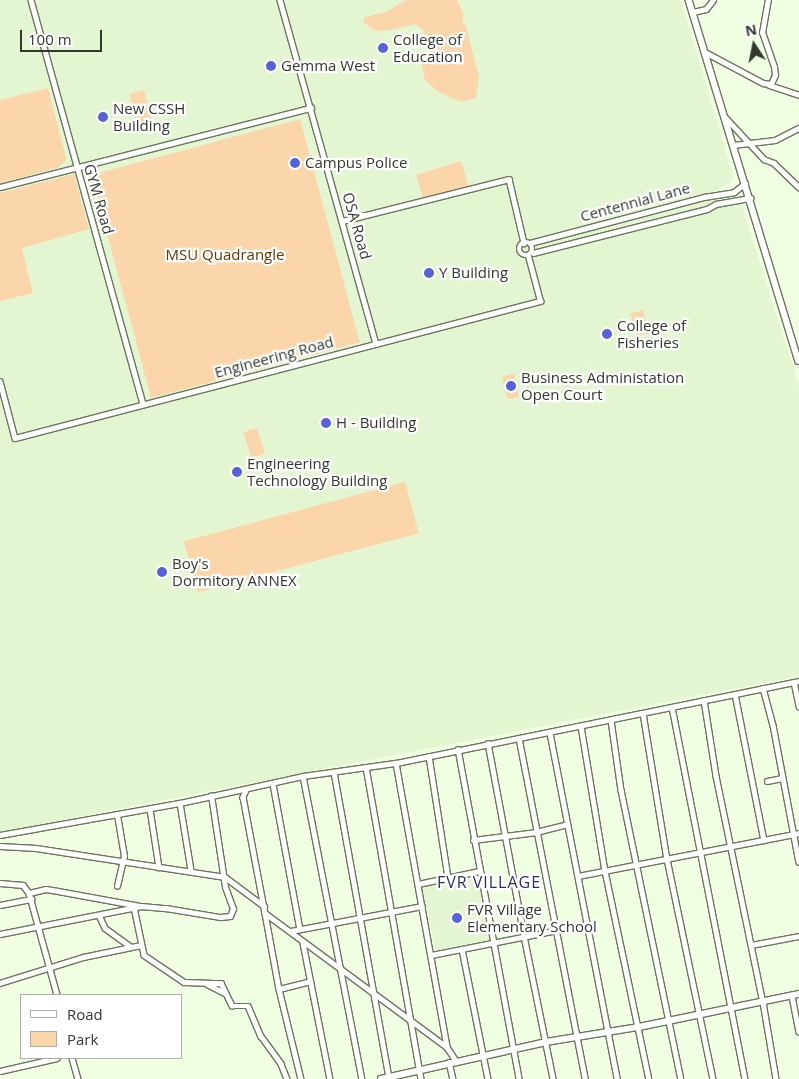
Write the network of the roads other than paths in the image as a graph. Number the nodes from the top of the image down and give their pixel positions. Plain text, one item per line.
1 (31, 0) edge
2 (280, 0) edge
3 (689, 0) edge
4 (713, 0) edge
5 (768, 0) edge
6 (693, 12) junction
7 (705, 52) junction
8 (769, 85) junction
9 (799, 95) edge
10 (310, 108) junction
11 (726, 118) junction
12 (799, 128) edge
13 (733, 144) junction
14 (748, 145) junction
15 (77, 167) junction
16 (746, 183) junction
17 (0, 187) edge
18 (799, 187) edge
19 (734, 192) junction
20 (722, 195) junction
21 (704, 198) junction
22 (750, 198) junction
23 (736, 199) junction
24 (724, 202) junction
25 (670, 206) junction
26 (707, 209) junction
27 (674, 217) junction
28 (623, 218) junction
29 (342, 221) junction
30 (625, 229) junction
31 (579, 230) junction
32 (582, 240) junction
33 (527, 243) junction
34 (530, 254) junction
35 (376, 344) junction
36 (799, 361) edge
37 (0, 381) edge
38 (143, 404) junction
39 (797, 681) edge
40 (763, 688) junction
41 (735, 694) junction
42 (704, 700) junction
43 (799, 706) edge
44 (672, 707) junction
45 (644, 713) junction
46 (611, 720) junction
47 (581, 726) junction
48 (550, 733) junction
49 (519, 738) junction
50 (488, 744) junction
51 (458, 750) junction
52 (429, 756) junction
53 (396, 763) junction
54 (366, 767) junction
55 (334, 772) junction
56 (303, 776) junction
57 (782, 778) junction
58 (767, 781) dead end
59 (273, 784) junction
60 (246, 790) junction
61 (237, 791) junction
62 (211, 796) junction
63 (243, 797) junction
64 (180, 803) junction
65 (150, 809) junction
66 (117, 815) junction
67 (567, 824) junction
68 (536, 832) junction
69 (796, 833) edge
70 (0, 835) edge
71 (506, 837) junction
72 (474, 840) junction
73 (764, 840) junction
74 (0, 846) edge
75 (731, 846) junction
76 (700, 852) junction
77 (667, 858) junction
78 (123, 861) junction
79 (799, 862) edge
80 (638, 864) junction
81 (159, 867) junction
82 (191, 870) junction
83 (479, 871) junction
84 (605, 871) junction
85 (578, 876) junction
86 (225, 877) junction
87 (448, 877) junction
88 (0, 883) edge
89 (418, 884) junction
90 (116, 886) dead end
91 (29, 893) junction
92 (32, 898) junction
93 (0, 905) edge
94 (141, 906) junction
95 (264, 906) junction
96 (422, 906) junction
97 (134, 907) junction
98 (393, 911) junction
99 (265, 913) junction
100 (92, 915) junction
101 (360, 919) junction
102 (330, 924) junction
103 (587, 924) junction
104 (38, 926) junction
105 (300, 929) junction
106 (556, 930) junction
107 (291, 931) junction
108 (0, 934) edge
109 (524, 936) junction
110 (799, 936) edge
111 (495, 941) junction
112 (303, 943) junction
113 (141, 945) junction
114 (752, 945) junction
115 (129, 947) junction
116 (462, 949) junction
117 (144, 955) junction
118 (431, 955) junction
119 (338, 966) junction
120 (50, 969) junction
121 (310, 981) junction
122 (0, 983) edge
123 (280, 989) junction
124 (375, 993) junction
125 (57, 994) edge
126 (799, 994) edge
127 (792, 996) junction
128 (763, 1002) junction
129 (730, 1008) junction
130 (700, 1015) junction
131 (669, 1020) junction
132 (412, 1023) junction
133 (639, 1027) junction
134 (799, 1030) edge
135 (608, 1031) junction
136 (578, 1037) junction
137 (546, 1042) junction
138 (447, 1047) junction
139 (515, 1048) junction
140 (484, 1056) junction
141 (53, 1059) edge
142 (72, 1059) edge
143 (452, 1062) junction
144 (420, 1070) junction
145 (0, 1071) edge
146 (389, 1077) junction
147 (401, 1077) edge
148 (78, 1079) edge
149 (287, 1079) edge
150 (301, 1079) edge
151 (330, 1079) edge
152 (362, 1079) edge
153 (381, 1079) edge
154 (421, 1079) edge
155 (453, 1079) edge
156 (488, 1079) edge
157 (519, 1079) edge
158 (553, 1079) edge
159 (585, 1079) edge
160 (617, 1079) edge
161 (648, 1079) edge
162 (681, 1079) edge
163 (713, 1079) edge
164 (746, 1079) edge
165 (776, 1079) edge

1 - 15 street, GYM Road
2 - 10 street, OSA Road
3 - 6 street
4 - 6 street
5 - 8 street
6 - 7 street
7 - 8 street
7 - 11 street
8 - 9 street
10 - 15 street
10 - 29 street, OSA Road
11 - 13 street
11 - 14 street
12 - 14 street
13 - 14 street
13 - 16 street
14 - 18 street
15 - 17 street
15 - 38 street, GYM Road
16 - 19 street, Centennial Lane
16 - 22 street
19 - 20 street, Centennial Lane
19 - 23 street
20 - 21 street, Centennial Lane
20 - 24 street
21 - 25 street, Centennial Lane
21 - 26 street
22 - 23 street, Centennial Lane
22 - 36 street
23 - 24 street, Centennial Lane
24 - 26 street, Centennial Lane
25 - 27 street
25 - 28 street, Centennial Lane
26 - 27 street, Centennial Lane
27 - 30 street, Centennial Lane
28 - 30 street
28 - 31 street, Centennial Lane
29 - 33 street
29 - 35 street, OSA Road
30 - 32 street, Centennial Lane
31 - 32 street
31 - 33 street, Centennial Lane
32 - 34 street, Centennial Lane
33 - 34 street
33 - 34 street
34 - 35 street, Engineering Road
35 - 38 street, Engineering Road
37 - 38 street, Engineering Road
39 - 40 street
39 - 43 street
40 - 41 street
40 - 57 street
41 - 42 street
41 - 73 street
42 - 44 street
42 - 75 street
44 - 45 street
44 - 76 street
45 - 46 street
45 - 77 street
46 - 47 street
46 - 80 street
47 - 48 street
47 - 84 street
48 - 49 street
48 - 67 street
49 - 50 street
49 - 68 street
50 - 51 street
50 - 71 street
51 - 52 street
51 - 72 street
52 - 53 street
52 - 87 street
53 - 54 street
53 - 89 street
54 - 55 street
54 - 98 street
55 - 56 street
55 - 101 street
56 - 59 street
56 - 102 street
57 - 58 street
57 - 69 street
59 - 60 street
59 - 105 street
60 - 61 street
60 - 63 street
61 - 62 street
61 - 63 street
62 - 64 street
62 - 86 street
63 - 95 street
64 - 65 street
64 - 82 street
65 - 66 street
65 - 81 street
66 - 70 street
66 - 78 street
67 - 68 street
67 - 85 street
68 - 71 street
68 - 106 street
69 - 73 street
69 - 79 street
71 - 72 street
71 - 109 street
72 - 83 street
73 - 75 street
74 - 78 street
75 - 76 street
75 - 114 street
76 - 77 street
76 - 129 street
77 - 80 street
77 - 130 street
78 - 81 street
78 - 90 street
80 - 84 street
80 - 131 street
81 - 82 street
82 - 86 street
83 - 87 street
83 - 111 street
84 - 85 street
84 - 133 street
85 - 103 street
86 - 94 street
86 - 95 street
87 - 89 street
88 - 91 street
89 - 96 street
91 - 92 street
91 - 94 street
92 - 93 street
92 - 104 street
94 - 97 street
95 - 99 street
96 - 98 street
96 - 118 street
97 - 100 street
97 - 113 street
98 - 101 street
98 - 132 street
99 - 107 street
99 - 123 street
100 - 104 street
100 - 115 street
101 - 102 street
101 - 124 street
102 - 105 street
102 - 119 street
103 - 106 street
103 - 135 street
104 - 108 street
104 - 120 street
105 - 107 street
106 - 109 street
106 - 136 street
107 - 112 street
109 - 111 street
109 - 137 street
110 - 114 street
111 - 116 street
111 - 139 street
112 - 119 street
112 - 121 street
113 - 115 street
113 - 117 street
114 - 128 street
115 - 117 street
115 - 120 street
116 - 118 street
116 - 140 street
117 - 149 street
118 - 138 street
119 - 124 street
119 - 152 street
120 - 122 street
120 - 125 street
121 - 123 street
121 - 151 street
123 - 150 street
124 - 132 street
124 - 146 street
126 - 127 street
127 - 128 street
127 - 134 street
128 - 129 street
128 - 165 street
129 - 130 street
129 - 164 street
130 - 131 street
130 - 163 street
131 - 133 street
131 - 162 street
132 - 138 street
132 - 144 street
133 - 135 street
133 - 161 street
135 - 136 street
135 - 160 street
136 - 137 street
136 - 159 street
137 - 139 street
137 - 158 street
138 - 143 street
139 - 140 street
139 - 157 street
140 - 143 street
140 - 156 street
141 - 145 street
142 - 148 street
143 - 144 street
143 - 155 street
144 - 147 street
144 - 154 street
146 - 147 street
146 - 153 street

